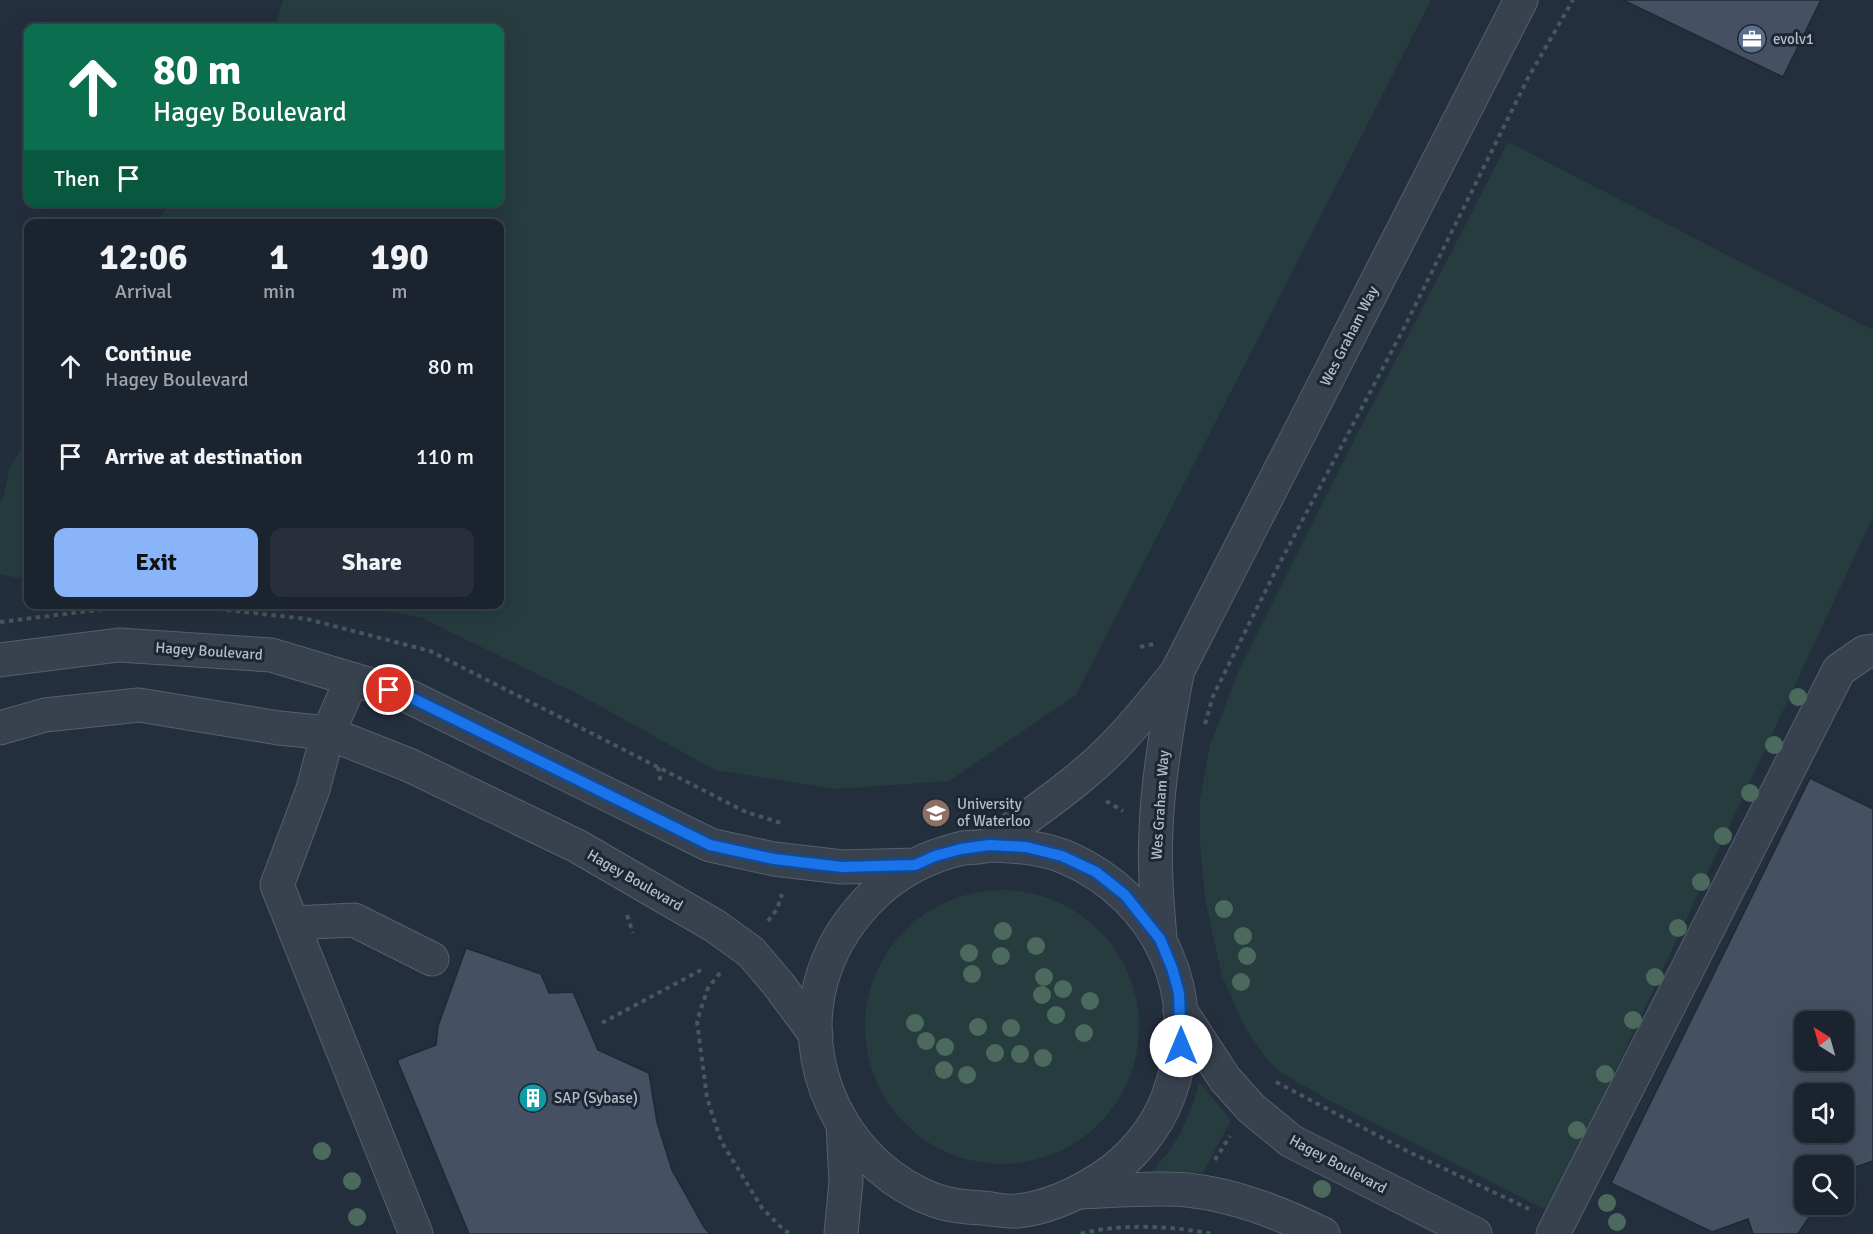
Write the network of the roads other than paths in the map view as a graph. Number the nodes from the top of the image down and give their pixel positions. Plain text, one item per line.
1 (1521, 0) edge
2 (1873, 651) edge
3 (0, 660) edge
4 (1177, 672) junction
5 (352, 679) junction
6 (0, 728) edge
7 (328, 733) junction
8 (989, 845) junction
9 (915, 865) junction
10 (293, 923) junction
11 (1160, 939) junction
12 (432, 959) dead end
13 (1180, 1010) junction
14 (816, 1035) junction
15 (843, 1126) junction
16 (1080, 1192) junction
17 (1014, 1211) junction
18 (1556, 1228) edge
19 (416, 1234) edge
20 (841, 1234) edge
21 (980, 1234) edge
22 (1323, 1234) edge
23 (1475, 1234) edge

1 - 4 street, Wes Graham Way
2 - 18 street
3 - 5 street, Hagey Boulevard
4 - 8 street, Wes Graham Way
4 - 11 street, Wes Graham Way
5 - 7 street
5 - 9 street, Hagey Boulevard
6 - 7 street, Hagey Boulevard
7 - 10 street
7 - 14 street, Hagey Boulevard
8 - 9 street
8 - 11 street
9 - 14 street
10 - 12 street
10 - 19 street
11 - 13 street
13 - 16 street
13 - 23 street, Hagey Boulevard
14 - 15 street
15 - 17 street
15 - 20 street
16 - 17 street
16 - 22 street
17 - 21 street

